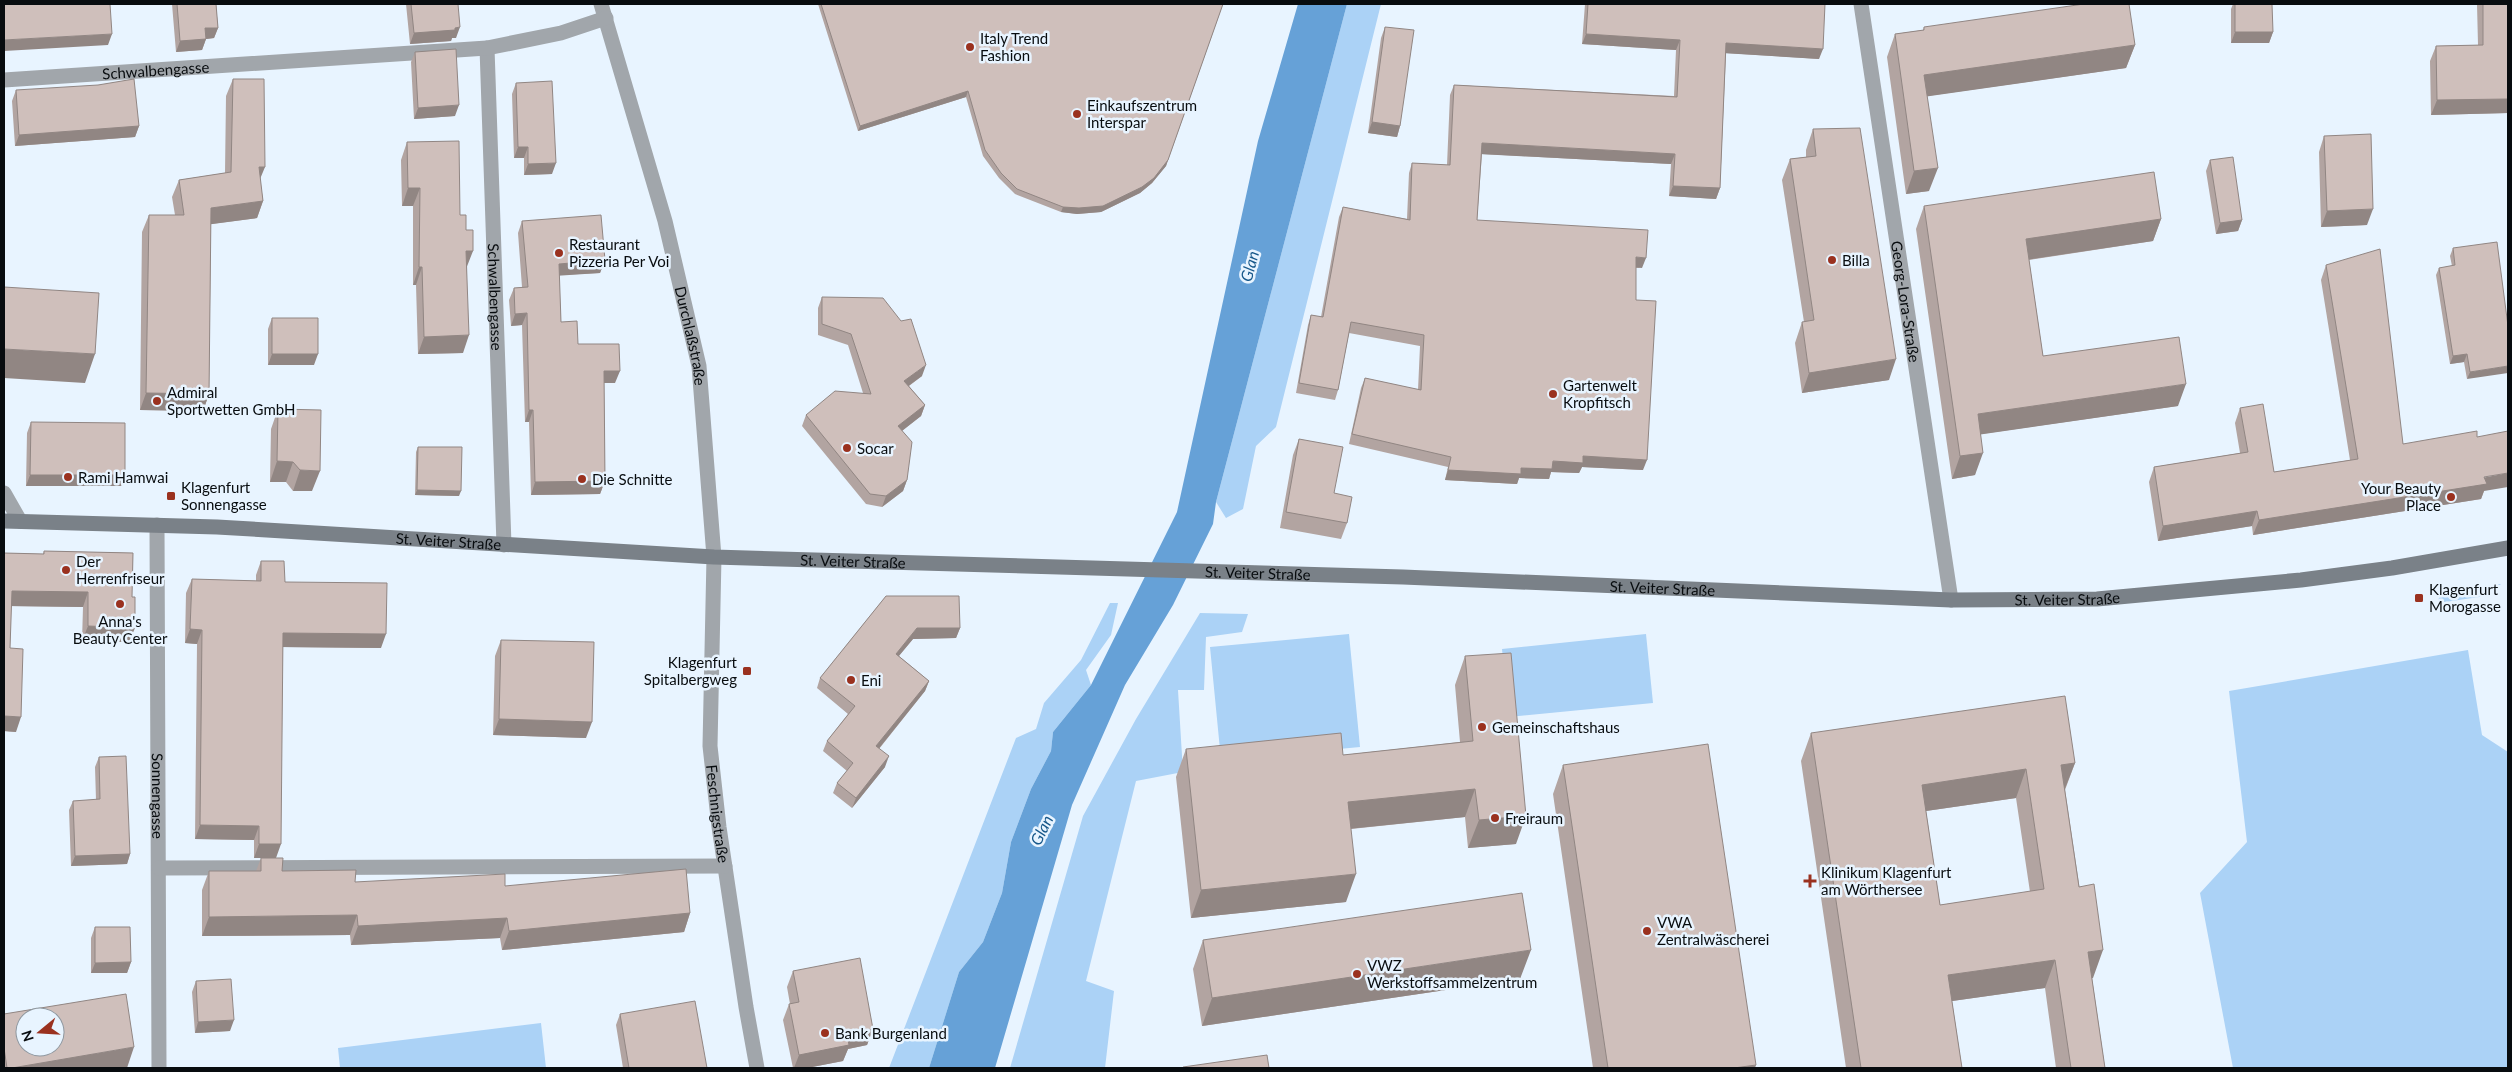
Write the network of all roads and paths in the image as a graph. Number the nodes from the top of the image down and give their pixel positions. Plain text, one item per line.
1 (601, 4) edge
2 (1861, 4) edge
3 (606, 18) junction
4 (487, 48) junction
5 (4, 80) edge
6 (4, 494) edge
7 (4, 521) edge
8 (20, 521) junction
9 (157, 525) junction
10 (504, 545) junction
11 (2508, 548) edge
12 (714, 557) junction
13 (1951, 600) junction
14 (725, 866) junction
15 (159, 868) junction
16 (159, 1068) edge
17 (757, 1068) edge

1 - 3 street, Durchlaßstraße
2 - 13 street, Georg-Lora-Straße
3 - 4 street, Schwalbengasse
3 - 12 street, Durchlaßstraße
4 - 5 street, Schwalbengasse
4 - 10 street, Schwalbengasse
6 - 8 street
7 - 8 main road, St. Veiter Straße
8 - 9 main road, St. Veiter Straße
9 - 10 main road, St. Veiter Straße
9 - 15 street, Sonnengasse
10 - 12 main road, St. Veiter Straße
11 - 13 main road, St. Veiter Straße
12 - 13 main road, St. Veiter Straße
12 - 14 street, Feschnigstraße
14 - 15 street
14 - 17 street, Feschnigstraße
15 - 16 street, Sonnengasse

